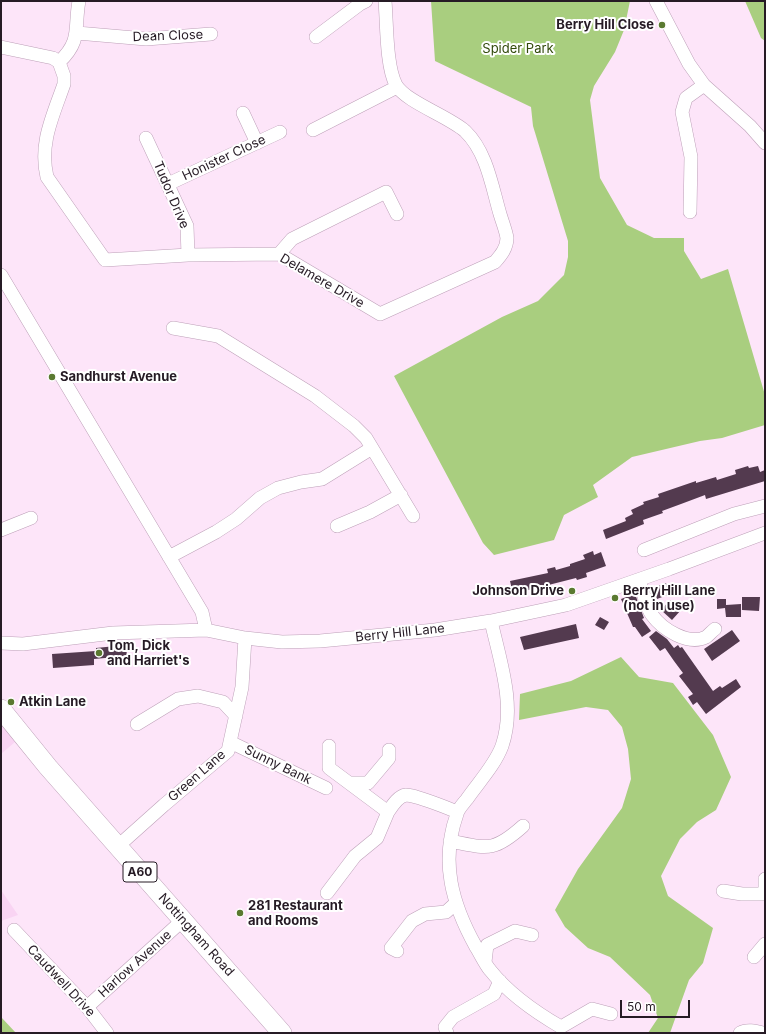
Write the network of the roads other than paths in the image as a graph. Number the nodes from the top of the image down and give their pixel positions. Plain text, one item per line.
1 (79, 1) edge
2 (366, 1) edge
3 (385, 1) edge
4 (656, 1) edge
5 (77, 33) junction
6 (211, 34) dead end
7 (316, 37) dead end
8 (1, 47) edge
9 (59, 62) junction
10 (704, 85) junction
11 (397, 87) junction
12 (243, 113) dead end
13 (313, 130) dead end
14 (280, 132) dead end
15 (146, 138) dead end
16 (765, 142) edge
17 (256, 143) junction
18 (168, 184) junction
19 (693, 208) dead end
20 (397, 214) dead end
21 (279, 254) junction
22 (188, 255) junction
23 (1, 274) edge
24 (173, 328) dead end
25 (372, 448) junction
26 (401, 495) junction
27 (765, 506) edge
28 (413, 516) dead end
29 (31, 518) dead end
30 (337, 526) dead end
31 (1, 530) edge
32 (765, 533) edge
33 (644, 550) dead end
34 (169, 557) junction
35 (639, 580) junction
36 (492, 621) junction
37 (715, 628) dead end
38 (206, 630) junction
39 (245, 638) junction
40 (1, 643) edge
41 (23, 644) junction
42 (1, 650) edge
43 (1, 709) edge
44 (236, 716) junction
45 (137, 724) dead end
46 (230, 742) junction
47 (329, 746) dead end
48 (389, 750) dead end
49 (350, 783) junction
50 (326, 788) dead end
51 (388, 812) junction
52 (457, 812) junction
53 (523, 826) dead end
54 (450, 841) junction
55 (118, 847) junction
56 (765, 879) edge
57 (723, 892) dead end
58 (328, 893) dead end
59 (765, 894) edge
60 (456, 903) junction
61 (183, 920) junction
62 (14, 930) dead end
63 (532, 934) dead end
64 (765, 944) edge
65 (397, 951) dead end
66 (754, 957) dead end
67 (485, 962) junction
68 (500, 981) junction
69 (87, 1007) junction
70 (611, 1014) dead end
71 (559, 1030) edge
72 (107, 1033) edge
73 (282, 1033) edge
74 (447, 1033) edge
75 (740, 1033) edge
76 (763, 1033) edge

1 - 5 street
2 - 7 street
3 - 11 street
4 - 10 street
5 - 6 street, Dean Close
5 - 9 street
8 - 9 street
9 - 22 street, Delamere Drive
10 - 16 street
10 - 19 street
11 - 13 street
11 - 21 street, Delamere Drive
12 - 17 street
14 - 17 street, Honister Close
15 - 18 street, Tudor Drive
17 - 18 street, Honister Close
18 - 22 street, Tudor Drive
20 - 21 street
21 - 22 street, Delamere Drive
23 - 34 street
24 - 25 street
25 - 26 street
25 - 34 street
26 - 28 street
26 - 30 street
27 - 33 street
29 - 31 street
32 - 35 street, Berry Hill Lane
34 - 38 street
35 - 36 street, Berry Hill Lane
35 - 37 street
36 - 39 street, Berry Hill Lane
36 - 52 street
38 - 39 street, Berry Hill Lane
38 - 41 street, Berry Hill Lane
39 - 44 street, Green Lane
40 - 41 street, Berry Hill Lane
41 - 42 street, Berry Hill Lane
43 - 55 highway, Nottingham Road / A60
44 - 45 street
44 - 46 street, Green Lane
46 - 50 street, Sunny Bank
46 - 55 street, Green Lane
47 - 49 street
48 - 49 street
49 - 51 street
51 - 52 street
51 - 58 street
52 - 54 street
53 - 54 street
54 - 60 street
55 - 61 highway, Nottingham Road / A60
56 - 59 street
57 - 59 street
60 - 65 street
60 - 67 street
61 - 69 street, Harlow Avenue
61 - 73 highway, Nottingham Road / A60
62 - 69 street, Caudwell Drive
63 - 67 street
64 - 66 street
67 - 68 street
68 - 71 street
68 - 74 street
69 - 72 street, Caudwell Drive
70 - 71 street
75 - 76 street

